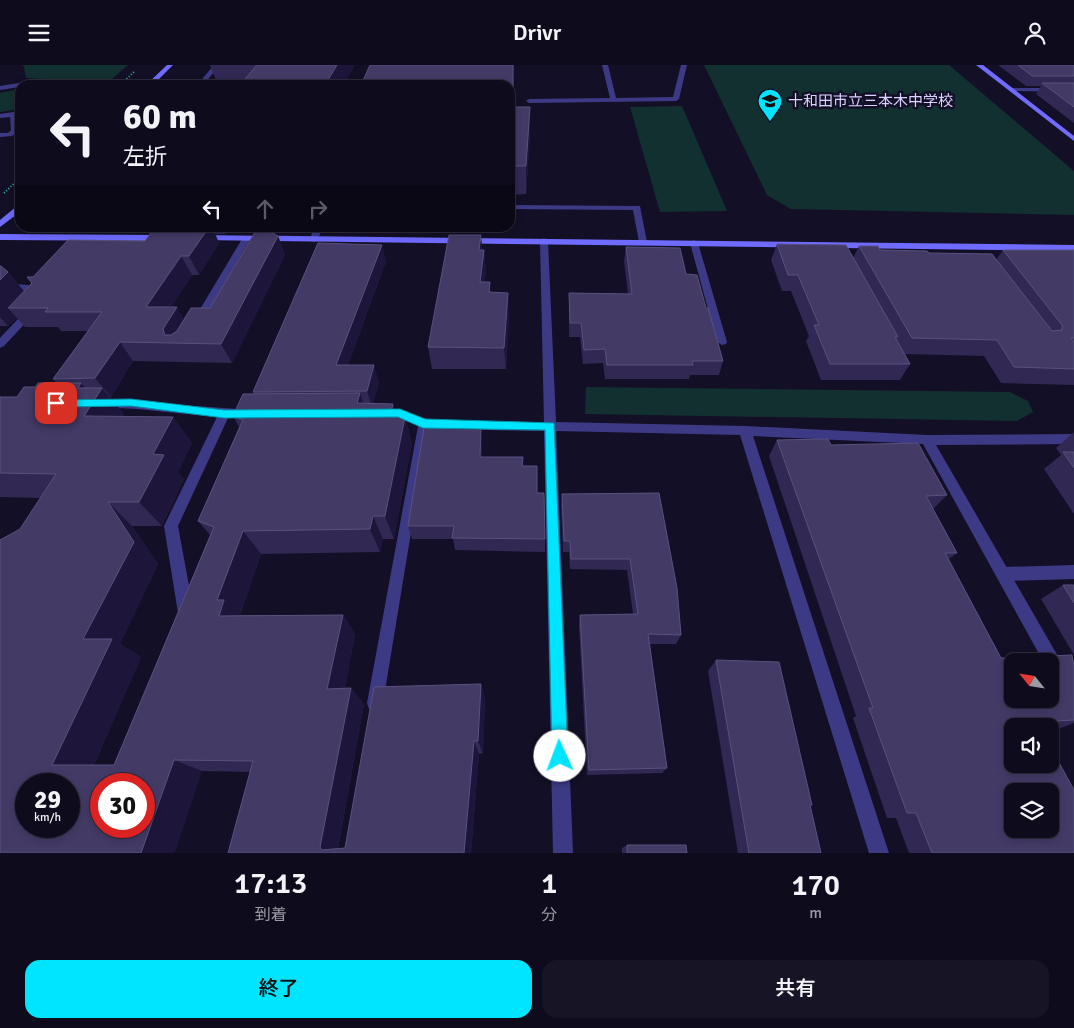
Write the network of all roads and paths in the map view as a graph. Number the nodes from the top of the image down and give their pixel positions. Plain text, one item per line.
1 (170, 65) edge
2 (218, 65) edge
3 (605, 65) edge
4 (684, 65) edge
5 (980, 65) edge
6 (154, 80) edge
7 (204, 80) edge
8 (15, 86) edge
9 (0, 88) edge
10 (1012, 90) junction
11 (1074, 90) edge
12 (612, 99) junction
13 (529, 101) dead end
14 (15, 114) edge
15 (0, 116) edge
16 (15, 131) edge
17 (0, 135) edge
18 (1074, 139) edge
19 (15, 182) edge
20 (0, 196) edge
21 (515, 207) edge
22 (15, 212) edge
23 (0, 224) edge
24 (317, 232) edge
25 (0, 237) edge
26 (167, 238) edge
27 (187, 238) edge
28 (246, 239) junction
29 (314, 239) junction
30 (544, 241) junction
31 (643, 242) junction
32 (694, 243) junction
33 (836, 245) junction
34 (971, 247) junction
35 (1074, 249) edge
36 (841, 256) edge
37 (979, 258) edge
38 (0, 286) edge
39 (192, 333) edge
40 (722, 342) dead end
41 (0, 344) edge
42 (84, 403) edge
43 (370, 413) edge
44 (224, 414) junction
45 (263, 414) edge
46 (423, 423) junction
47 (550, 426) junction
48 (745, 431) junction
49 (1074, 439) edge
50 (927, 440) junction
51 (1074, 572) edge
52 (1003, 574) junction
53 (179, 629) edge
54 (1074, 700) edge
55 (372, 716) edge
56 (563, 853) edge
57 (879, 853) edge

1 - 6 street
2 - 7 street
3 - 12 street
4 - 12 street
5 - 10 street
8 - 9 street
10 - 11 street
10 - 18 street
12 - 13 street
14 - 15 street
16 - 17 street
19 - 20 path
21 - 31 street
22 - 23 street
24 - 29 street
25 - 26 street
27 - 28 street
28 - 29 street
28 - 39 street
29 - 30 street
30 - 31 street
30 - 47 street
31 - 32 street
32 - 33 street
32 - 40 street
33 - 34 street
33 - 36 street
34 - 35 street
34 - 37 street
38 - 41 street
42 - 44 street
43 - 46 street
44 - 45 street
44 - 53 street
46 - 47 street
46 - 55 street
47 - 48 street
47 - 56 street
48 - 50 street
48 - 57 street
49 - 50 street
50 - 52 street
51 - 52 street
52 - 54 street

